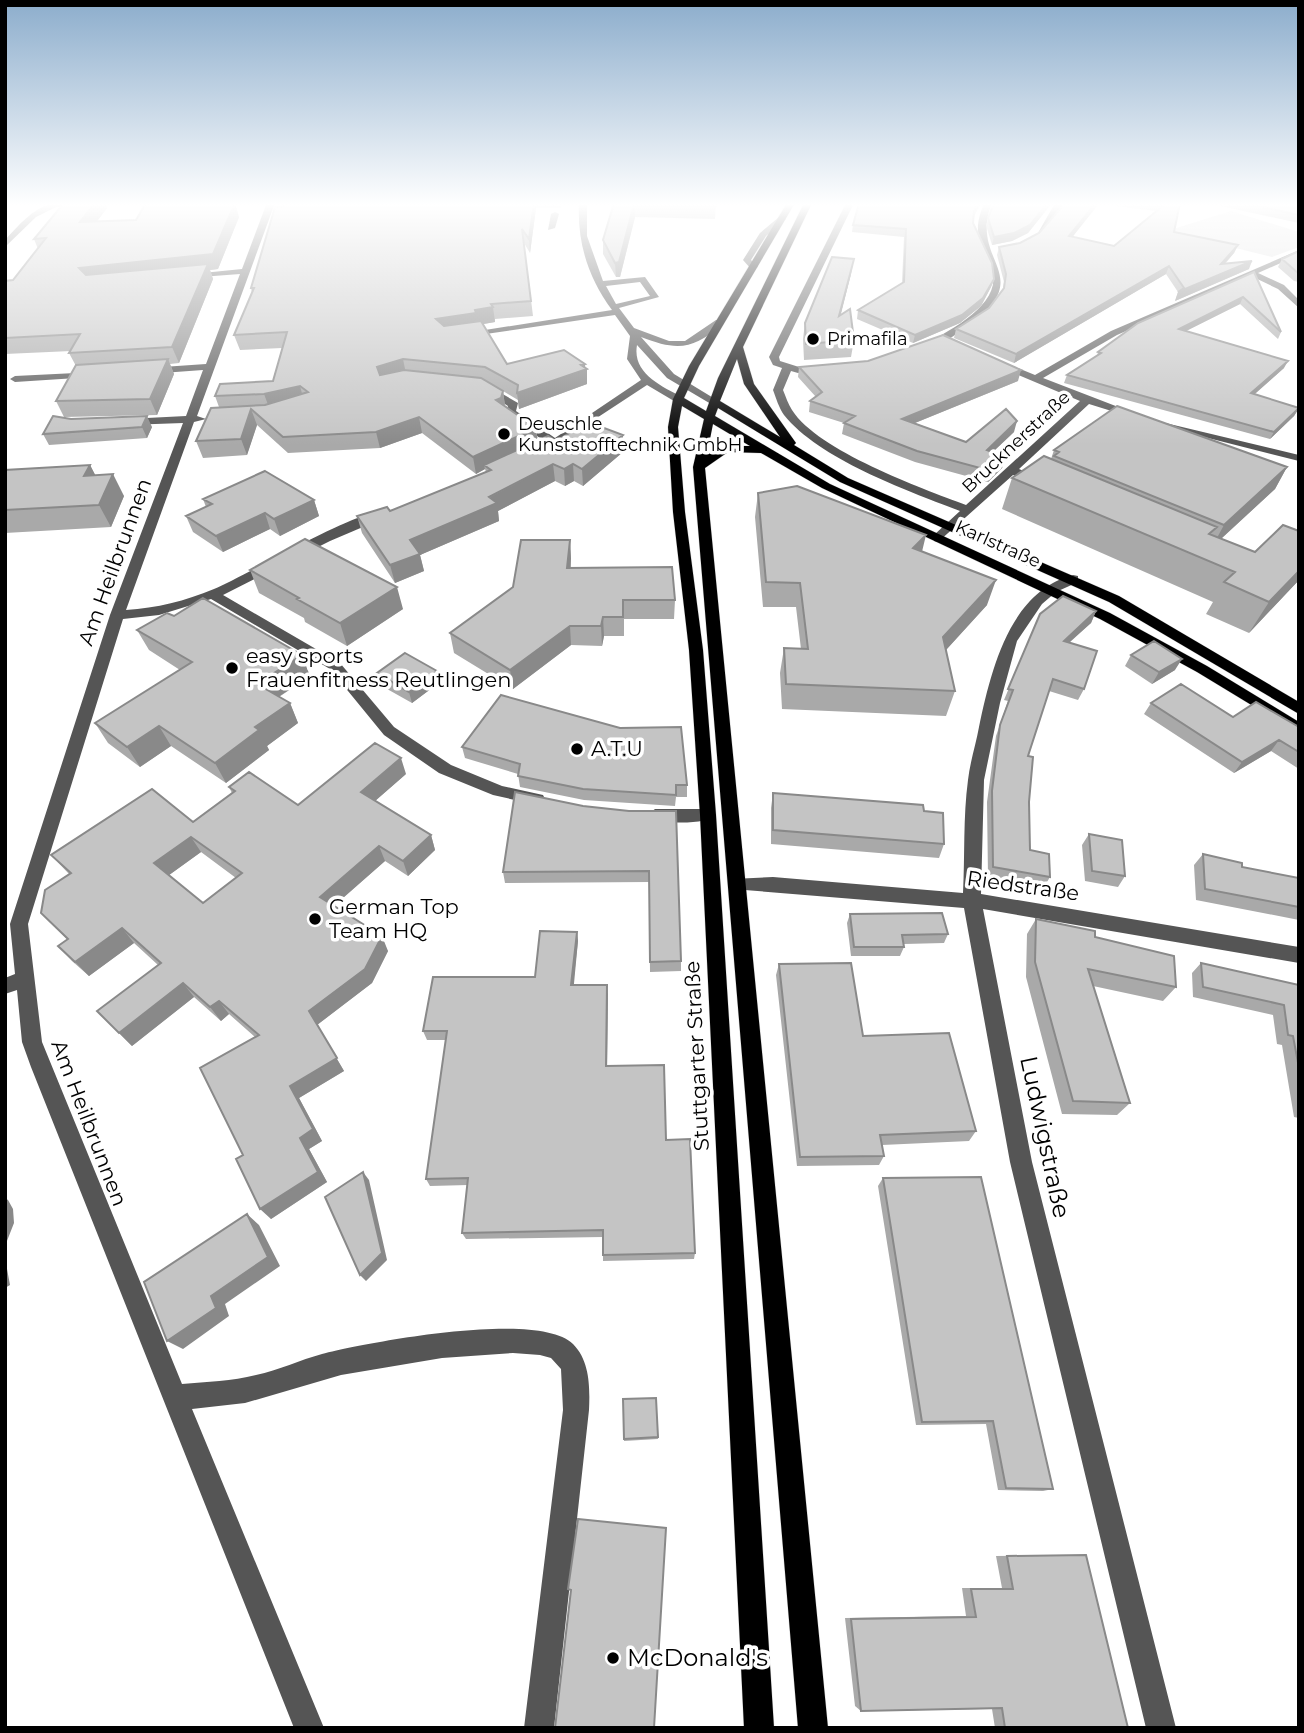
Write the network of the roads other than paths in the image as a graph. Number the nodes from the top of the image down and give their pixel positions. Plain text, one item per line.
1 (241, 284) edge
2 (599, 284) edge
3 (645, 284) edge
4 (743, 284) edge
5 (768, 284) edge
6 (810, 284) edge
7 (998, 284) edge
8 (1230, 284) edge
9 (1274, 284) edge
10 (1281, 287) junction
11 (1299, 287) edge
12 (1299, 305) edge
13 (615, 309) junction
14 (719, 322) junction
15 (459, 334) edge
16 (632, 334) junction
17 (942, 339) junction
18 (954, 344) edge
19 (738, 346) junction
20 (917, 349) edge
21 (989, 360) edge
22 (211, 367) junction
23 (827, 367) edge
24 (787, 368) junction
25 (134, 371) edge
26 (108, 373) edge
27 (723, 378) junction
28 (15, 379) dead end
29 (1035, 379) junction
30 (646, 381) junction
31 (686, 385) junction
32 (475, 386) edge
33 (704, 396) junction
34 (678, 399) junction
35 (1087, 400) junction
36 (715, 402) junction
37 (692, 407) junction
38 (675, 414) junction
39 (218, 418) edge
40 (192, 419) junction
41 (711, 419) junction
42 (117, 422) edge
43 (555, 443) junction
44 (798, 454) junction
45 (534, 455) edge
46 (1299, 458) edge
47 (777, 459) junction
48 (699, 467) junction
49 (1012, 470) junction
50 (1058, 489) edge
51 (968, 510) junction
52 (393, 511) edge
53 (951, 526) junction
54 (938, 538) junction
55 (1073, 579) junction
56 (1051, 589) junction
57 (212, 594) junction
58 (117, 615) junction
59 (1299, 709) edge
60 (1299, 729) edge
61 (548, 802) edge
62 (642, 814) edge
63 (708, 816) junction
64 (738, 884) junction
65 (972, 900) junction
66 (12, 924) edge
67 (1299, 955) edge
68 (26, 979) junction
69 (5, 986) edge
70 (176, 1397) junction
71 (309, 1728) edge
72 (539, 1728) edge
73 (759, 1728) edge
74 (813, 1728) edge
75 (1161, 1728) edge

1 - 22 street, Am Heilbrunnen
2 - 13 street, Karlstraße
3 - 13 street
4 - 14 main road, Stuttgarter Straße
5 - 19 main road
6 - 24 street
7 - 17 street
8 - 29 street, Brucknerstraße
9 - 10 street
10 - 11 street
10 - 12 street
13 - 15 street
13 - 16 street, Karlstraße
14 - 16 street
14 - 31 main road, Stuttgarter Straße
16 - 30 street
16 - 31 street, Karlstraße
17 - 18 street
17 - 20 street
19 - 27 main road
19 - 44 main road
21 - 29 street
22 - 25 street
22 - 40 street, Am Heilbrunnen
23 - 24 street
24 - 51 street
26 - 28 street
27 - 33 main road
27 - 36 main road
29 - 35 street
30 - 34 street
30 - 43 street
31 - 33 street, Karlstraße
31 - 34 main road, Stuttgarter Straße
32 - 43 street
33 - 34 main road
33 - 36 street, Karlstraße
34 - 37 main road, Karlstraße
34 - 38 main road, Stuttgarter Straße
35 - 46 street
35 - 49 street, Brucknerstraße
36 - 37 main road
36 - 41 main road
36 - 44 main road, Karlstraße
37 - 38 main road
37 - 41 main road, Karlstraße
38 - 63 main road, Stuttgarter Straße
39 - 40 street
40 - 42 street
40 - 58 street, Am Heilbrunnen
41 - 47 main road, Karlstraße
41 - 48 main road
43 - 45 street
44 - 53 main road, Karlstraße
47 - 48 main road
47 - 54 main road, Karlstraße
48 - 64 main road
49 - 50 street
49 - 51 street, Brucknerstraße
51 - 53 street, Brucknerstraße
52 - 57 street
53 - 54 street, Brucknerstraße
53 - 55 main road, Karlstraße
54 - 56 main road, Karlstraße
55 - 56 street, Ludwigstraße
55 - 59 main road, Karlstraße
56 - 60 main road, Karlstraße
56 - 65 street, Ludwigstraße
57 - 58 street
57 - 61 street
58 - 66 street, Am Heilbrunnen
62 - 63 street
63 - 73 main road, Stuttgarter Straße
64 - 65 street, Riedstraße
64 - 74 main road
65 - 67 street, Riedstraße
65 - 75 street, Ludwigstraße
66 - 68 street, Am Heilbrunnen
68 - 69 street
68 - 70 street, Am Heilbrunnen
70 - 71 street, Am Heilbrunnen
70 - 72 street

